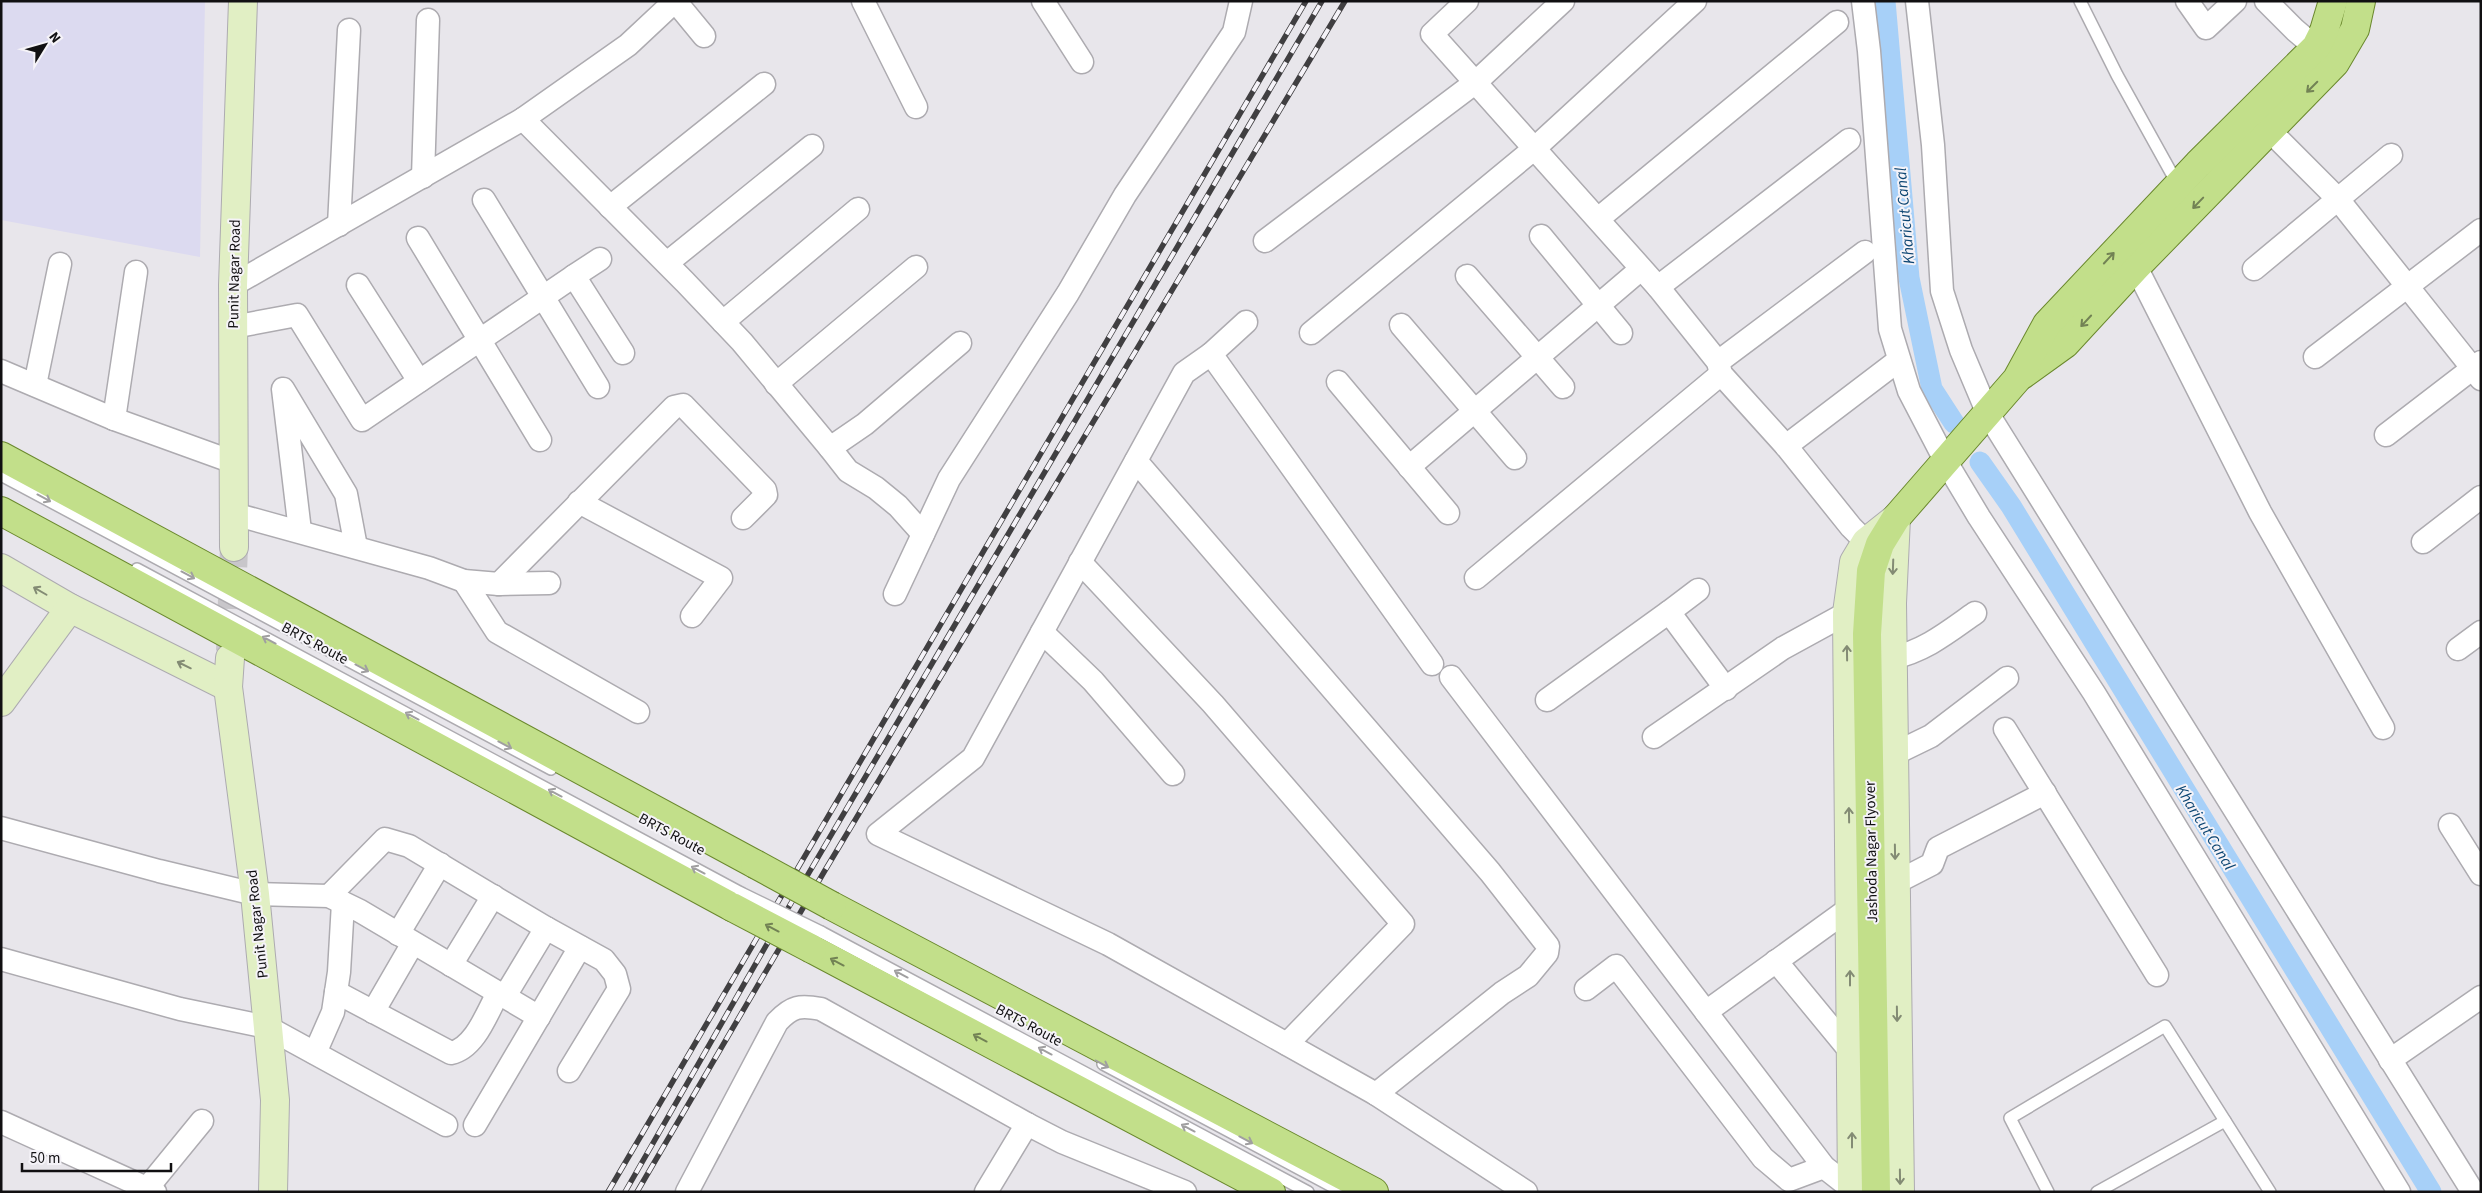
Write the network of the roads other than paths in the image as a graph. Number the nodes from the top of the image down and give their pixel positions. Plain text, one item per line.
1 (243, 1) edge
2 (863, 1) edge
3 (1043, 1) edge
4 (1241, 1) edge
5 (1467, 1) edge
6 (1563, 1) edge
7 (1694, 1) edge
8 (1863, 1) edge
9 (1917, 1) edge
10 (2080, 1) edge
11 (2188, 1) edge
12 (2235, 1) edge
13 (2266, 1) edge
14 (2333, 1) edge
15 (2361, 1) edge
16 (676, 2) edge
17 (428, 20) dead end
18 (1836, 22) dead end
19 (349, 30) dead end
20 (704, 36) dead end
21 (2325, 55) junction
22 (1082, 62) dead end
23 (1476, 82) junction
24 (764, 84) dead end
25 (916, 108) dead end
26 (522, 120) junction
27 (2260, 121) junction
28 (1849, 140) dead end
29 (812, 146) dead end
30 (1535, 148) junction
31 (2391, 155) dead end
32 (423, 177) junction
33 (2178, 185) junction
34 (2336, 198) junction
35 (484, 200) dead end
36 (610, 207) junction
37 (858, 209) dead end
38 (1598, 219) junction
39 (339, 225) junction
40 (2481, 230) edge
41 (1541, 236) dead end
42 (418, 238) dead end
43 (1265, 241) dead end
44 (1865, 252) dead end
45 (600, 259) dead end
46 (60, 264) dead end
47 (667, 264) junction
48 (916, 267) dead end
49 (2136, 267) junction
50 (1641, 269) junction
51 (2254, 269) dead end
52 (136, 272) dead end
53 (574, 276) junction
54 (1467, 276) dead end
55 (233, 285) junction
56 (358, 285) dead end
57 (1658, 287) junction
58 (2407, 287) junction
59 (543, 297) junction
60 (1599, 306) junction
61 (723, 322) junction
62 (1246, 322) dead end
63 (1401, 325) dead end
64 (233, 326) junction
65 (1311, 333) dead end
66 (1621, 333) dead end
67 (479, 340) junction
68 (960, 343) dead end
69 (623, 353) dead end
70 (1211, 354) junction
71 (2316, 357) dead end
72 (1538, 358) junction
73 (1899, 360) junction
74 (1719, 368) junction
75 (2478, 369) edge
76 (1, 371) edge
77 (2017, 379) junction
78 (419, 381) junction
79 (1338, 382) dead end
80 (776, 384) junction
81 (34, 385) junction
82 (1563, 386) dead end
83 (598, 387) dead end
84 (1476, 411) junction
85 (1988, 414) junction
86 (114, 419) junction
87 (2386, 435) dead end
88 (540, 440) dead end
89 (1786, 446) junction
90 (830, 448) junction
91 (1, 456) edge
92 (1515, 458) dead end
93 (1136, 461) junction
94 (233, 462) junction
95 (1946, 462) junction
96 (1409, 467) junction
97 (1, 475) edge
98 (2481, 497) edge
99 (579, 502) junction
100 (1, 511) edge
101 (234, 514) junction
102 (1448, 514) dead end
103 (743, 518) dead end
104 (1896, 518) junction
105 (300, 531) junction
106 (923, 534) junction
107 (2423, 542) dead end
108 (356, 547) junction
109 (234, 548) tunnel mouth
110 (1870, 550) junction
111 (1080, 562) junction
112 (126, 563) dead end
113 (1, 568) edge
114 (1476, 578) dead end
115 (464, 580) junction
116 (549, 583) dead end
117 (499, 584) junction
118 (1698, 590) dead end
119 (895, 594) dead end
120 (70, 608) junction
121 (1669, 612) junction
122 (1847, 613) junction
123 (1975, 613) dead end
124 (692, 616) dead end
125 (1042, 632) junction
126 (2481, 632) edge
127 (2458, 649) dead end
128 (230, 658) tunnel mouth
129 (1892, 658) junction
130 (1432, 664) dead end
131 (1451, 677) dead end
132 (2008, 678) dead end
133 (228, 687) junction
134 (1726, 689) junction
135 (1547, 700) dead end
136 (1, 702) edge
137 (638, 712) dead end
138 (2383, 728) dead end
139 (2005, 729) dead end
140 (1654, 737) dead end
141 (1894, 754) junction
142 (1173, 774) dead end
143 (564, 776) dead end
144 (2045, 794) junction
145 (2450, 825) dead end
146 (1, 828) edge
147 (440, 864) junction
148 (2481, 874) edge
149 (1895, 882) junction
150 (255, 894) junction
151 (493, 896) junction
152 (336, 900) junction
153 (736, 900) junction
154 (1850, 908) junction
155 (546, 928) junction
156 (406, 938) junction
157 (816, 940) junction
158 (580, 947) junction
159 (1, 959) edge
160 (1776, 961) junction
161 (451, 965) junction
162 (2157, 975) dead end
163 (1586, 989) dead end
164 (336, 992) junction
165 (502, 994) junction
166 (2481, 997) edge
167 (373, 1012) junction
168 (1706, 1012) junction
169 (539, 1017) junction
170 (267, 1027) junction
171 (1287, 1044) junction
172 (1851, 1052) junction
173 (315, 1054) junction
174 (1089, 1057) dead end
175 (2390, 1060) junction
176 (569, 1071) dead end
177 (1376, 1094) junction
178 (202, 1121) dead end
179 (2225, 1121) junction
180 (1, 1122) edge
181 (1027, 1124) junction
182 (446, 1125) dead end
183 (475, 1125) dead end
184 (1824, 1167) junction
185 (2474, 1183) edge
186 (149, 1191) edge
187 (1860, 1191) edge
188 (273, 1192) edge
189 (687, 1192) edge
190 (986, 1192) edge
191 (1185, 1192) edge
192 (1271, 1192) edge
193 (1308, 1192) edge
194 (1343, 1192) edge
195 (1374, 1192) edge
196 (1526, 1192) edge
197 (1900, 1192) edge
198 (2048, 1192) edge
199 (2097, 1192) edge
200 (2270, 1192) edge
201 (2399, 1192) edge

1 - 55 street, Punit Nagar Road
2 - 25 street
3 - 22 street
4 - 106 street
5 - 23 street
6 - 23 street
7 - 30 street
8 - 73 street
9 - 85 street
10 - 33 lane
11 - 12 street
13 - 21 street
14 - 21 main road
15 - 21 main road
16 - 20 street
16 - 26 street
17 - 32 street
18 - 38 street
19 - 39 street
21 - 27 main road
23 - 30 street
23 - 43 street
24 - 36 street
26 - 32 street
26 - 36 street
27 - 33 main road
27 - 34 street
27 -> 49 main road
28 - 57 street
29 - 47 street
30 - 38 street
30 - 65 street
31 - 34 street
32 - 39 street
77 -> 33 main road
34 - 51 street
34 - 58 street
35 - 59 street
36 - 47 street
37 - 61 street
38 - 50 street
39 - 55 street
40 - 58 street
41 - 60 street
42 - 67 street
44 - 74 street
45 - 53 street
46 - 81 street
47 - 61 street
48 - 80 street
49 -> 77 main road
49 - 138 street
50 - 57 street
50 - 60 street
52 - 86 street
53 - 59 street
53 - 69 street
54 - 72 street
55 - 64 street, Punit Nagar Road
56 - 78 street
57 - 74 street
58 - 71 street
58 - 75 street
59 - 67 street
59 - 83 street
60 - 66 street
60 - 72 street
61 - 80 street
62 - 70 street
63 - 84 street
64 - 78 street
64 - 94 street, Punit Nagar Road
67 - 78 street
67 - 88 street
68 - 90 street
70 - 93 street
70 - 130 street
72 - 82 street
72 - 84 street
73 - 89 street
73 - 95 street
74 - 89 street
74 - 114 street
75 - 87 street
76 - 81 street
77 - 85 main road, Jashoda Nagar Flyover
79 - 96 street
80 - 90 street
81 - 86 street
84 - 92 street
84 - 96 street
85 - 95 main road, Jashoda Nagar Flyover
85 - 175 street
86 - 94 street
89 - 110 street
90 - 106 street
91 - 195 main road, bridge
93 - 111 street
93 - 177 street
94 - 101 street, Punit Nagar Road
95 - 104 main road, Jashoda Nagar Flyover
95 - 201 street
96 - 102 street
97 -> 143 lane, BRTS Route
98 - 107 street
99 - 103 street
99 - 117 street
99 - 124 street
100 - 153 main road
101 - 105 street
101 - 109 street, Punit Nagar Road
104 - 110 main road, Jashoda Nagar Flyover
104 -> 129 street
105 - 108 street
105 - 108 street
106 - 119 street
108 - 115 street
110 - 122 street
110 - 187 main road, Jashoda Nagar Flyover
111 - 125 street
111 - 171 street
153 -> 112 lane, BRTS Route
120 -> 113 street
115 - 117 street
115 - 137 street
116 - 117 street
118 - 121 street
133 -> 120 street
120 - 136 street
121 - 134 street
121 - 135 street
122 - 134 street
154 -> 122 street
123 - 129 street
125 - 142 street
125 - 171 street
126 - 127 street
128 - 133 street, Punit Nagar Road
129 - 141 street
131 - 168 street
132 - 141 street
133 - 150 street, Punit Nagar Road
134 - 140 street
139 - 144 street
141 -> 149 street
144 - 149 street
144 - 162 street
145 - 148 street
146 - 150 street
147 - 151 street
147 - 152 street
147 - 156 street
149 -> 197 street
150 - 152 street
150 - 170 street, Punit Nagar Road
151 - 155 street
151 - 161 street
152 - 156 street
152 - 164 street
157 -> 153 main road, bridge
154 - 160 street
172 -> 154 street
155 - 158 street
155 - 165 street
156 - 161 street
156 - 167 street
192 -> 157 main road
193 -> 157 lane, BRTS Route
158 - 169 street
158 - 176 street
159 - 170 street
160 - 168 street
160 - 172 street
161 - 165 street
163 - 184 street
164 - 167 street
164 - 173 street
165 - 167 street
165 - 169 street
166 - 175 street
168 - 184 street
169 - 183 street
170 - 173 street
170 - 188 street, Punit Nagar Road
171 - 177 street
187 -> 172 street
173 - 182 street
174 -> 194 lane
175 - 185 street
177 - 196 street
178 - 186 street
179 - 198 lane
179 - 199 lane
179 - 200 lane
180 - 186 street
181 - 189 street
181 - 190 street
181 - 191 street
184 - 187 street

